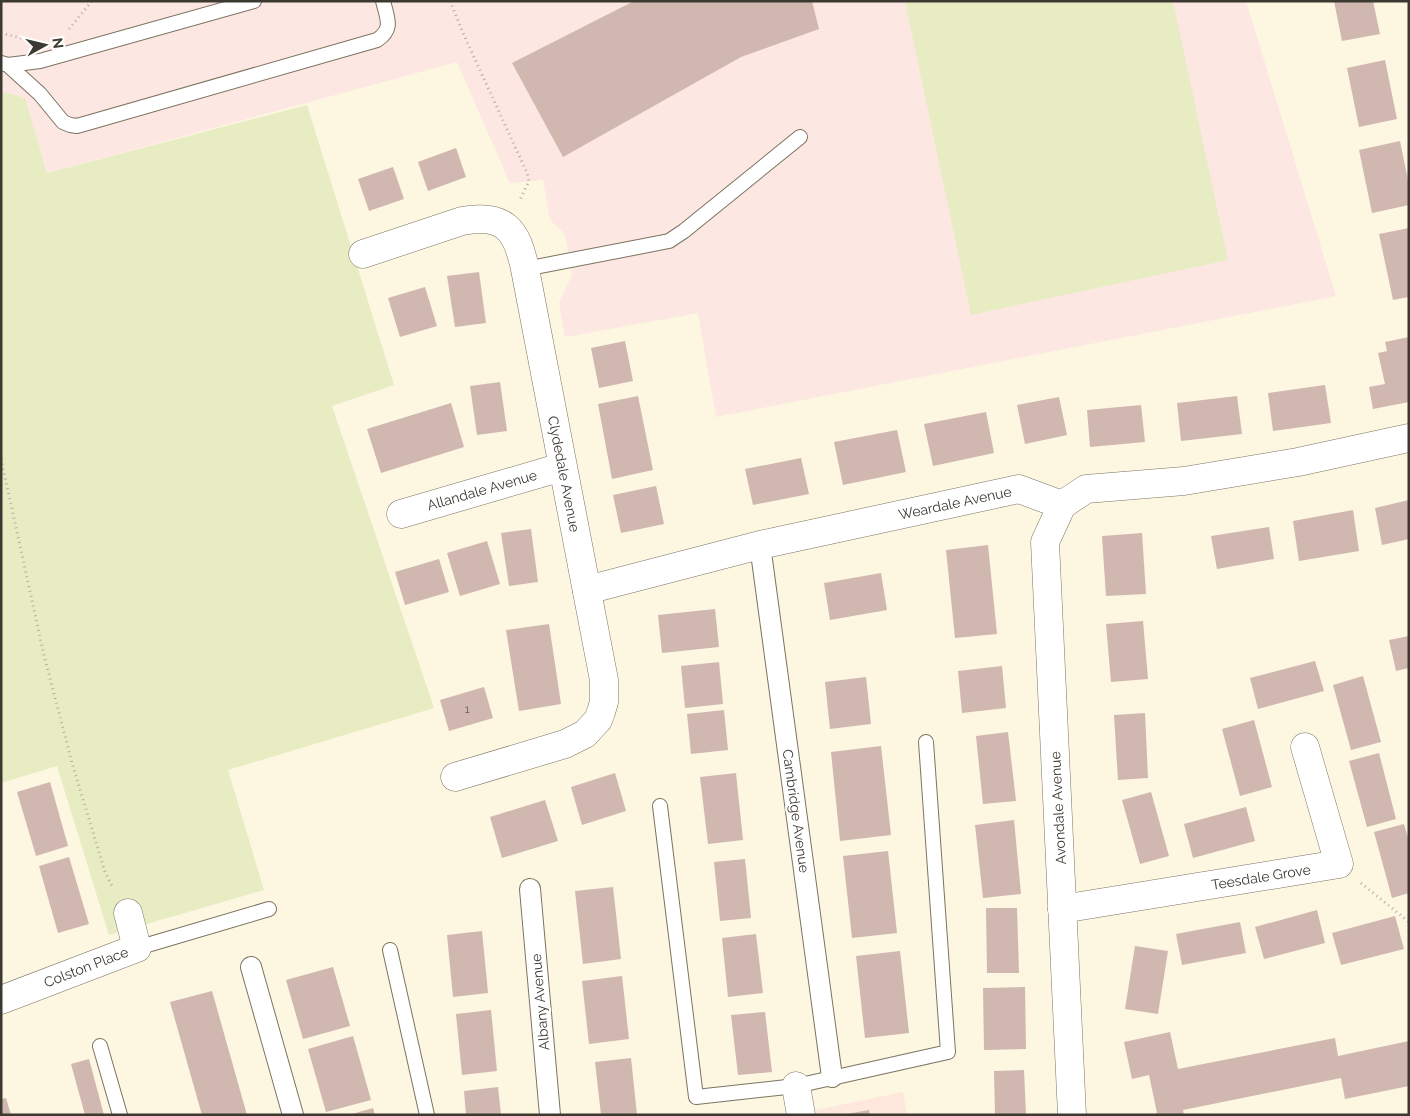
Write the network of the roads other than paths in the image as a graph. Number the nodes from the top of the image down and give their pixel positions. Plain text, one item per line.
1 (254, 1) edge
2 (382, 1) edge
3 (4, 64) edge
4 (800, 137) dead end
5 (363, 254) dead end
6 (525, 269) junction
7 (1409, 438) edge
8 (562, 467) junction
9 (1062, 505) junction
10 (401, 514) dead end
11 (760, 545) junction
12 (587, 590) junction
13 (926, 742) dead end
14 (1305, 747) dead end
15 (455, 777) dead end
16 (660, 806) dead end
17 (530, 889) dead end
18 (270, 909) dead end
19 (1062, 909) junction
20 (128, 913) road end
21 (137, 948) junction
22 (390, 950) dead end
23 (251, 967) dead end
24 (1, 1000) edge
25 (100, 1046) dead end
26 (832, 1077) junction
27 (796, 1086) junction
28 (120, 1115) edge
29 (293, 1115) edge
30 (427, 1115) edge
31 (550, 1115) edge
32 (801, 1115) edge
33 (1072, 1115) edge

1 - 3 lane
2 - 3 lane
4 - 6 lane
5 - 6 street, Clydedale Avenue
6 - 8 street, Clydedale Avenue
7 - 9 street
8 - 10 street, Allandale Avenue
8 - 12 street, Clydedale Avenue
9 - 11 street, Weardale Avenue
9 - 19 street, Avondale Avenue
11 - 12 street, Weardale Avenue
11 - 26 street, Cambridge Avenue
12 - 15 street, Clydedale Avenue
13 - 26 lane
14 - 19 street, Teesdale Grove
16 - 27 lane
17 - 31 street, Albany Avenue
18 - 21 lane
19 - 33 street, Avondale Avenue
20 - 21 street, Colston Place
21 - 24 street, Colston Place
22 - 30 lane
23 - 29 street
25 - 28 lane
26 - 27 lane
27 - 32 street

